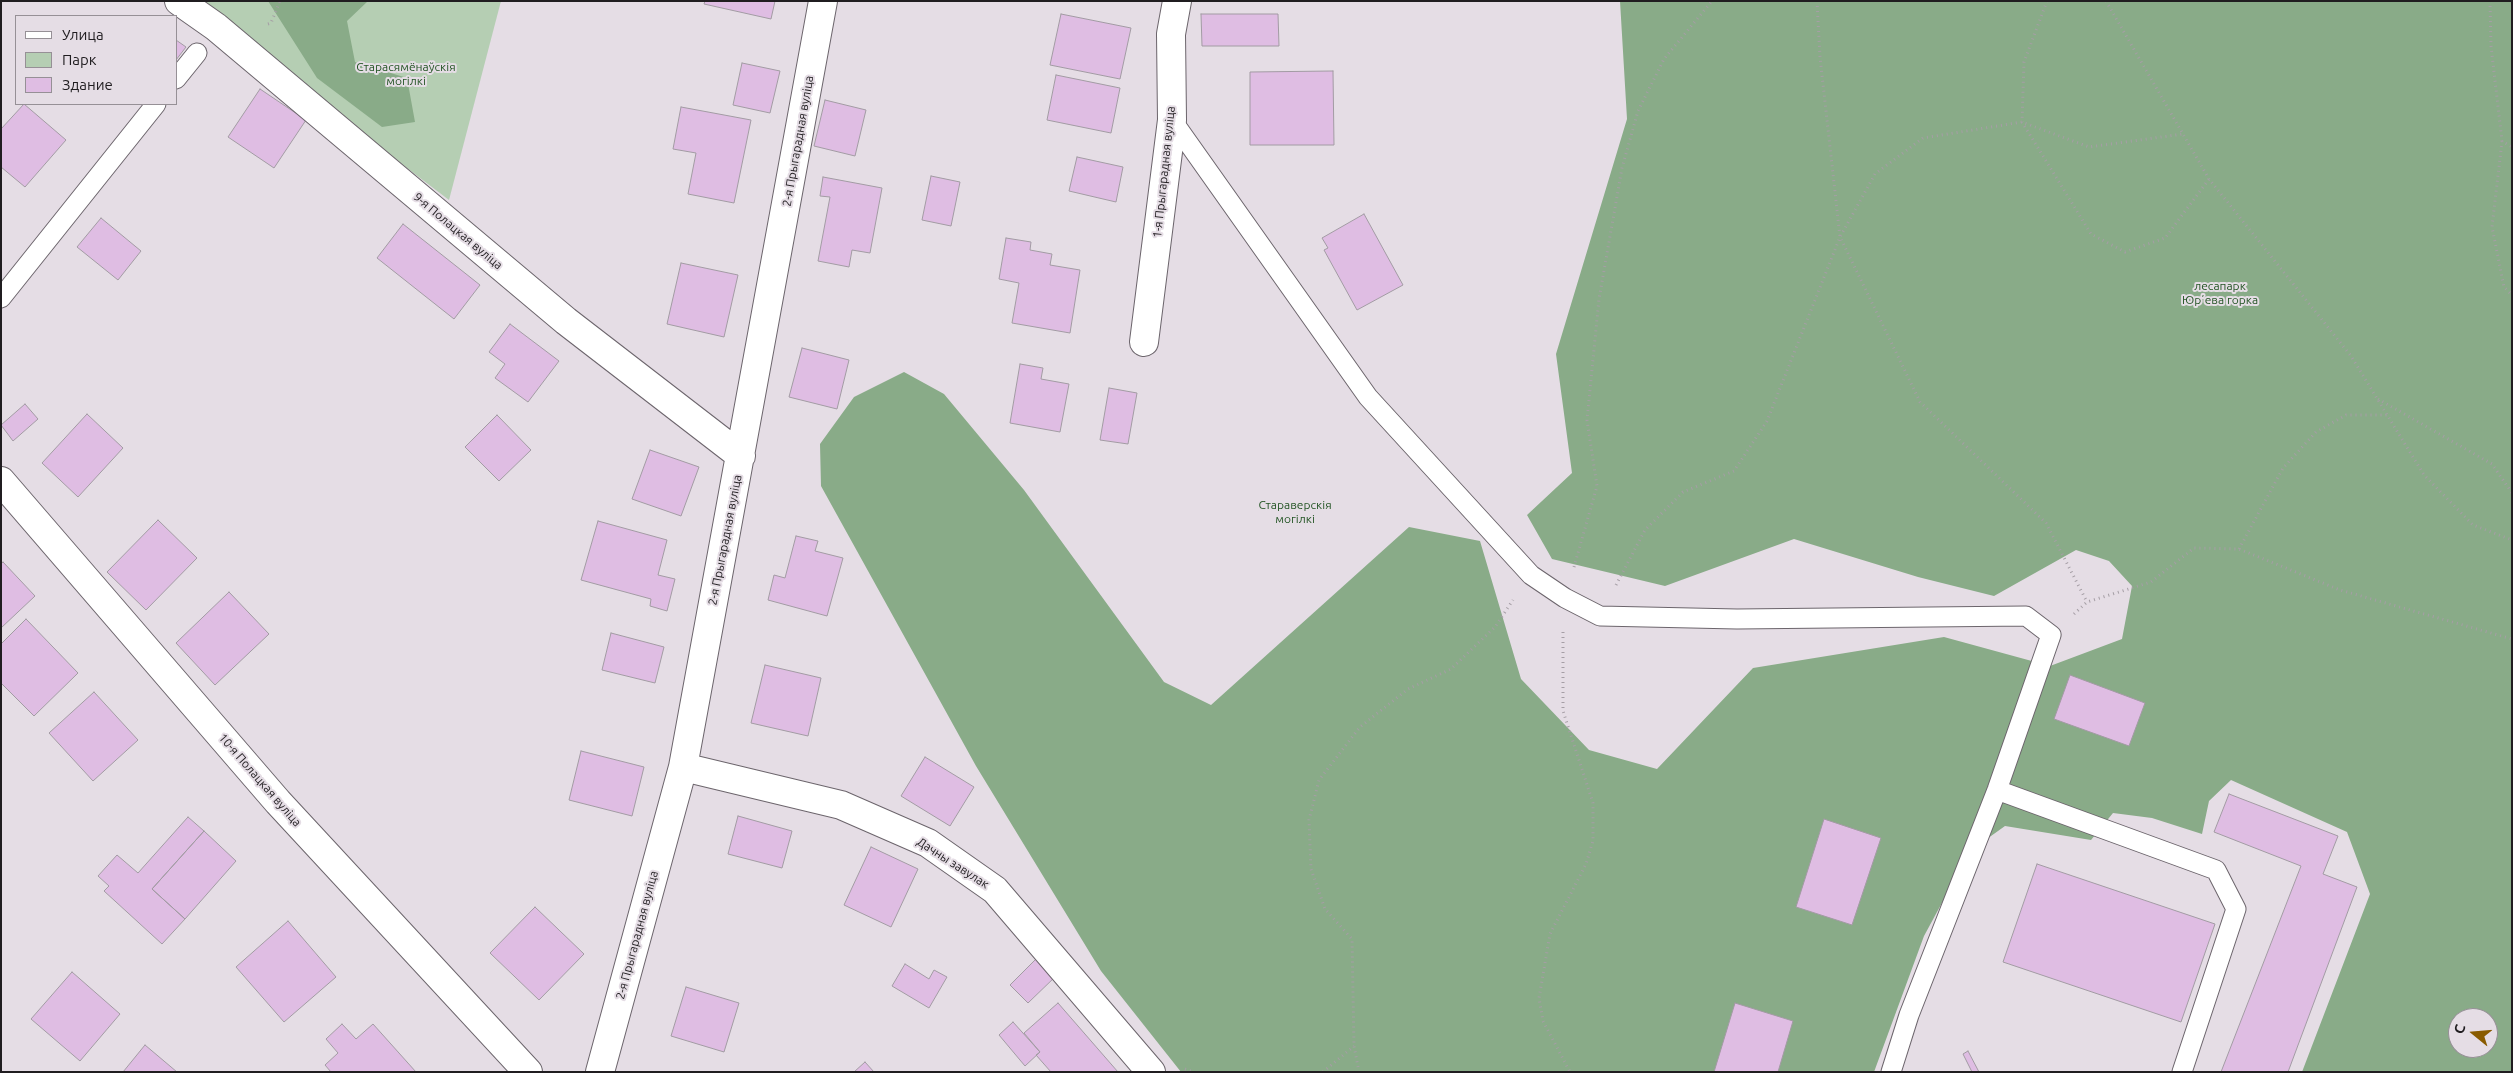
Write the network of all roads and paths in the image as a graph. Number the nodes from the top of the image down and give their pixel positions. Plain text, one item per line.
1 (179, 1) edge
2 (823, 1) edge
3 (1177, 1) edge
4 (1712, 1) edge
5 (1817, 1) edge
6 (2042, 1) edge
7 (2106, 1) edge
8 (2490, 1) edge
9 (2046, 2) edge
10 (197, 53) dead end
11 (178, 77) edge
12 (155, 105) edge
13 (1172, 120) junction
14 (2022, 122) junction
15 (2183, 134) junction
16 (2502, 141) junction
17 (2512, 147) edge
18 (2210, 179) junction
19 (1840, 238) junction
20 (2512, 295) edge
21 (1, 298) edge
22 (1144, 342) dead end
23 (2377, 399) junction
24 (2387, 415) junction
25 (741, 456) junction
26 (1, 481) edge
27 (2512, 493) edge
28 (2512, 540) edge
29 (2239, 549) junction
30 (1531, 575) junction
31 (1565, 598) junction
32 (2087, 602) junction
33 (1600, 616) junction
34 (2051, 635) junction
35 (2512, 639) edge
36 (683, 767) junction
37 (1997, 790) junction
38 (1354, 1046) junction
39 (528, 1072) edge
40 (600, 1072) edge
41 (1151, 1072) edge
42 (1322, 1072) edge
43 (1359, 1072) edge
44 (1570, 1072) edge
45 (1891, 1072) edge
46 (2182, 1072) edge

1 - 25 street, 9-я Полацкая вуліца
2 - 25 street, 2-я Прыгарадная вуліца
3 - 13 street, 1-я Прыгарадная вуліца
4 - 31 path
5 - 19 path
6 - 9 path
7 - 15 path
8 - 16 path
9 - 14 path
10 - 11 lane
12 - 21 lane
13 - 22 street, 1-я Прыгарадная вуліца
13 - 30 lane
14 - 15 path
14 - 18 path
14 - 19 path
15 - 18 path
16 - 17 path
16 - 20 path
18 - 23 path
19 - 32 path
19 - 33 path
23 - 24 path
23 - 27 path
24 - 28 path
24 - 29 path
25 - 36 street, 2-я Прыгарадная вуліца
26 - 39 street, 10-я Полацкая вуліца
29 - 32 path
29 - 35 path
30 - 31 lane
30 - 38 path
31 - 33 lane
31 - 44 path
32 - 34 path
33 - 34 lane
34 - 37 lane
36 - 40 street, 2-я Прыгарадная вуліца
36 - 41 street, Дачны завулак
37 - 45 lane
37 - 46 lane
38 - 42 path
38 - 43 path

